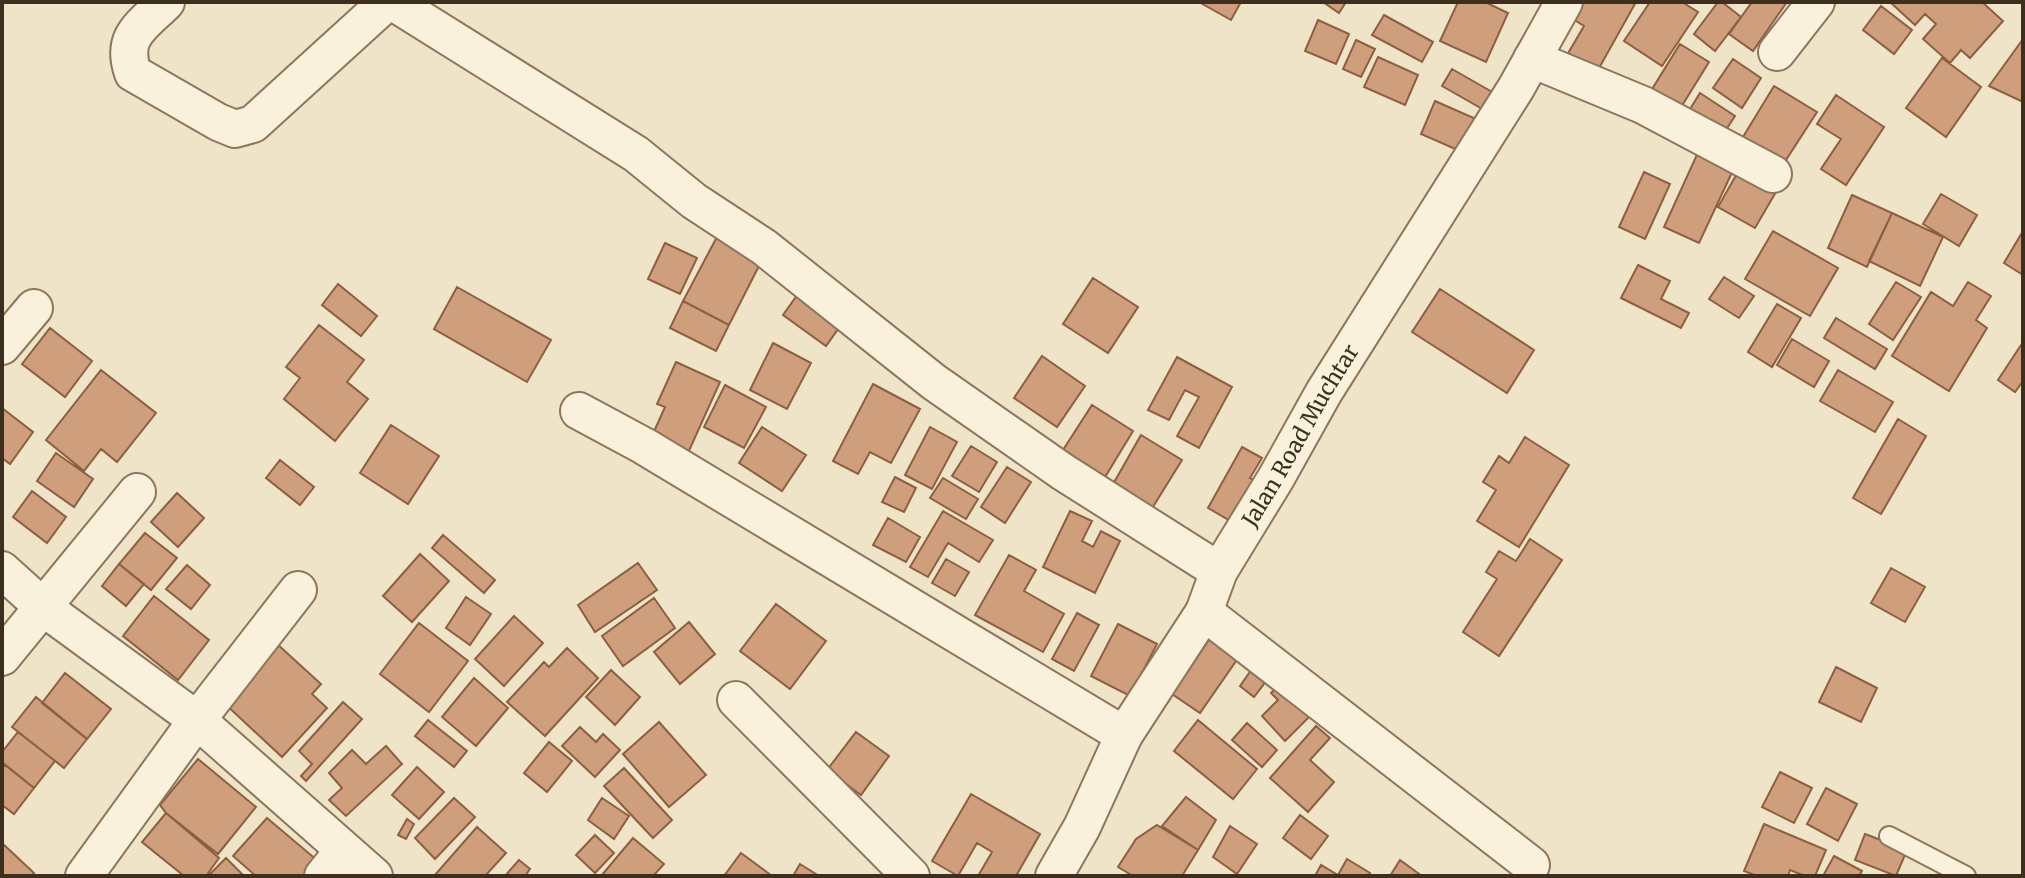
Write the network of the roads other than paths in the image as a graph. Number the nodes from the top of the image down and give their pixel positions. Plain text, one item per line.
1 (166, 2) edge
2 (390, 2) edge
3 (1564, 2) edge
4 (1816, 2) edge
5 (1777, 52) dead end
6 (1532, 59) junction
7 (1773, 174) dead end
8 (34, 308) dead end
9 (2, 346) edge
10 (579, 411) dead end
11 (137, 492) dead end
12 (2, 570) edge
13 (1219, 571) junction
14 (298, 590) dead end
15 (44, 608) junction
16 (1204, 612) junction
17 (2, 657) edge
18 (736, 700) dead end
19 (197, 720) junction
20 (1124, 735) junction
21 (1889, 836) dead end
22 (334, 863) edge
23 (1531, 865) dead end
24 (84, 876) edge
25 (374, 876) edge
26 (911, 876) edge
27 (1054, 876) edge
28 (1966, 876) edge

1 - 2 street
2 - 13 street
3 - 6 street, Jalan Road Muchtar
4 - 5 street
6 - 7 street
6 - 13 street, Jalan Road Muchtar
8 - 9 street
10 - 20 street
11 - 15 street
12 - 15 street
13 - 16 street, Jalan Road Muchtar
14 - 19 street
15 - 17 street
15 - 19 street
16 - 20 street, Jalan Road Muchtar
16 - 23 street
18 - 26 street
19 - 22 street
19 - 24 street
20 - 27 street, Jalan Road Muchtar
21 - 28 lane
22 - 25 street

